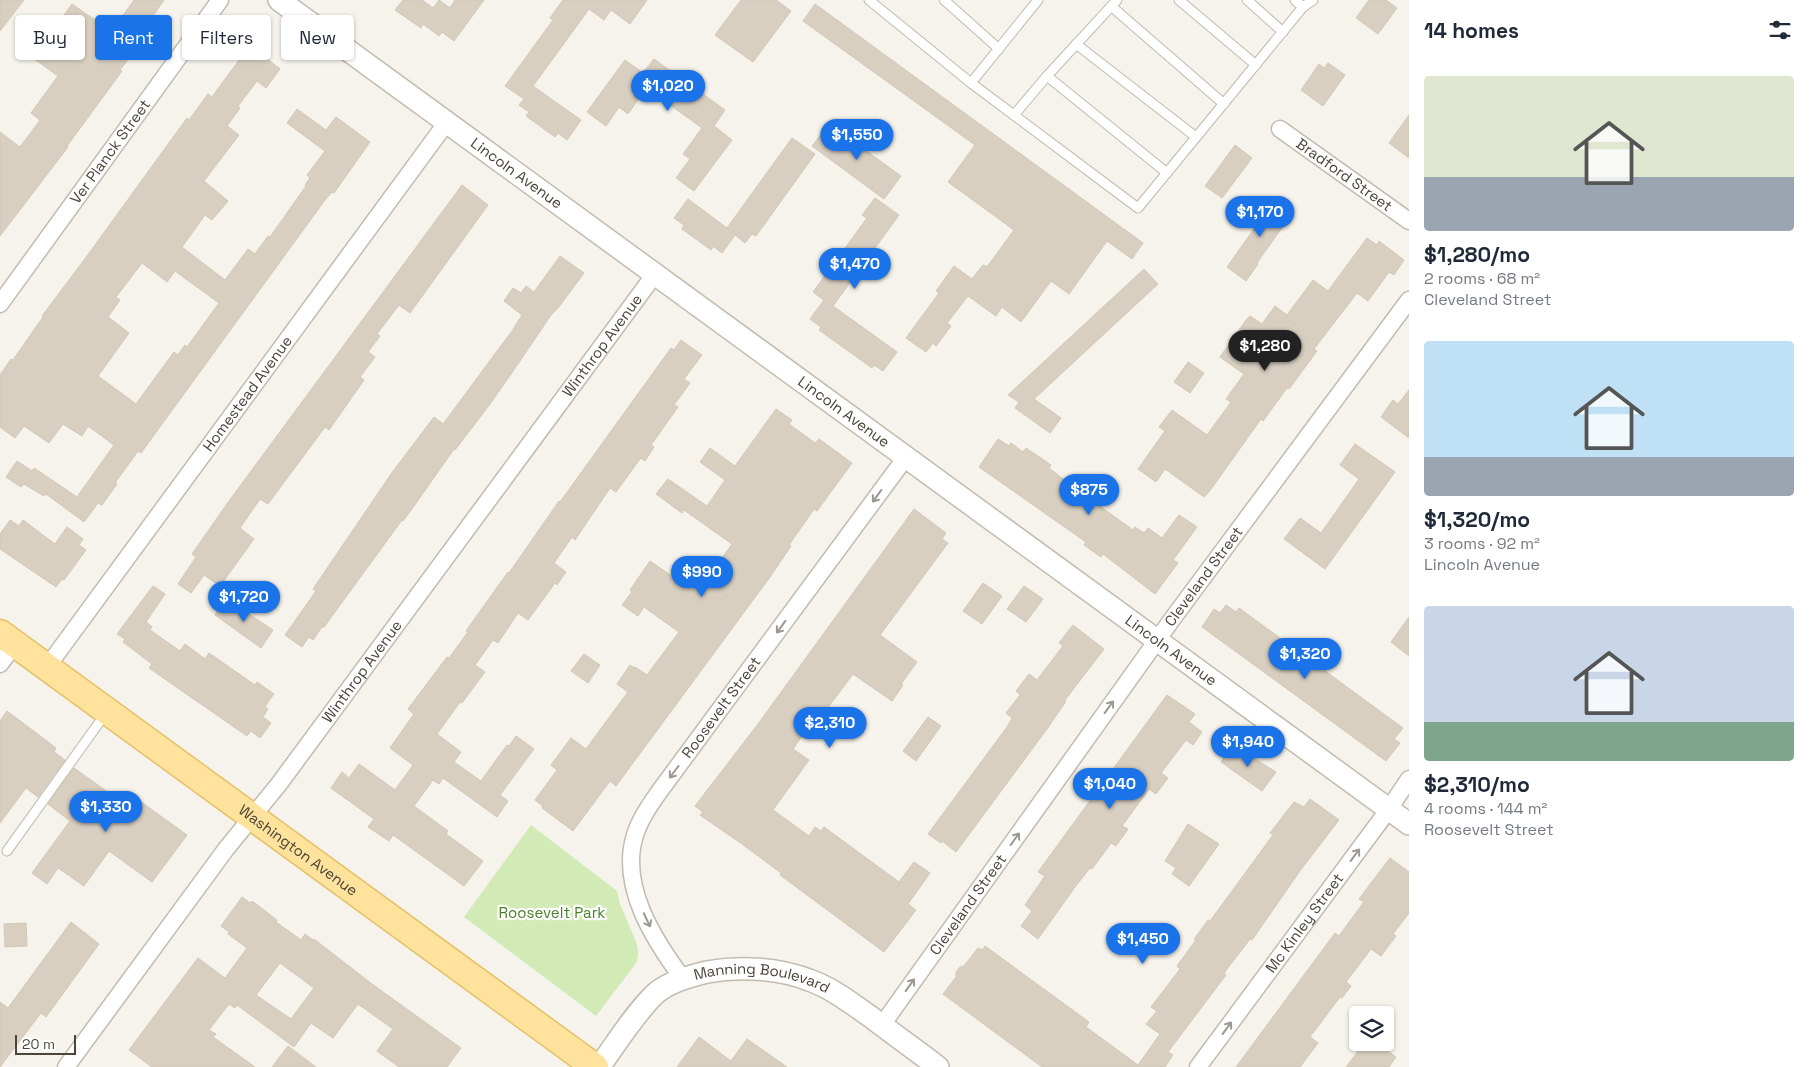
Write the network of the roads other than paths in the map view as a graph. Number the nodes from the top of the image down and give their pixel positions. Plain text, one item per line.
1 (220, 0) edge
2 (280, 0) edge
3 (869, 0) edge
4 (944, 0) edge
5 (1038, 0) edge
6 (1179, 0) edge
7 (1247, 0) edge
8 (1295, 0) edge
9 (1312, 0) edge
10 (1114, 3) edge
11 (1303, 7) junction
12 (1283, 32) junction
13 (1076, 44) junction
14 (999, 49) junction
15 (1256, 65) junction
16 (1047, 76) junction
17 (971, 83) junction
18 (1224, 104) junction
19 (1014, 115) junction
20 (447, 122) junction
21 (1280, 128) dead end
22 (1196, 137) junction
23 (1167, 173) junction
24 (1409, 221) edge
25 (655, 274) junction
26 (1409, 300) edge
27 (0, 304) edge
28 (906, 457) junction
29 (7, 638) edge
30 (1157, 640) junction
31 (0, 664) edge
32 (47, 667) junction
33 (108, 711) junction
34 (1409, 779) edge
35 (1389, 809) junction
36 (252, 816) junction
37 (1409, 824) edge
38 (7, 851) dead end
39 (683, 979) junction
40 (882, 1025) junction
41 (66, 1067) edge
42 (595, 1067) edge
43 (599, 1067) edge
44 (938, 1067) edge
45 (1198, 1067) edge

1 - 27 street, Ver Planck Street
2 - 20 street, Lincoln Avenue
3 - 17 lane
4 - 14 lane
5 - 14 lane
6 - 15 lane
7 - 12 lane
8 - 11 lane
9 - 11 lane
10 - 13 lane
10 - 18 lane
11 - 12 lane
12 - 15 lane
13 - 16 lane
13 - 22 lane
14 - 17 lane
15 - 18 lane
16 - 19 lane
16 - 23 lane
17 - 19 lane
18 - 22 lane
19 - 23 lane
20 - 25 street, Lincoln Avenue
20 - 32 street, Homestead Avenue
21 - 24 street, Bradford Street
22 - 23 lane
25 - 28 street, Lincoln Avenue
25 - 36 street, Winthrop Avenue
26 - 30 street, Cleveland Street
28 - 30 street, Lincoln Avenue
28 -> 39 street, Roosevelt Street
29 - 31 street
29 - 32 main road, Washington Avenue
30 - 35 street, Lincoln Avenue
40 -> 30 street, Cleveland Street
32 - 33 main road, Washington Avenue
33 - 36 main road, Washington Avenue
33 - 38 lane
34 - 35 street, Mc Kinley Street
35 - 37 street, Lincoln Avenue
45 -> 35 street, Mc Kinley Street
36 - 41 street, Winthrop Avenue
36 - 42 main road, Washington Avenue
39 - 40 street, Manning Boulevard
39 - 43 street, Manning Boulevard
40 - 44 street, Manning Boulevard

